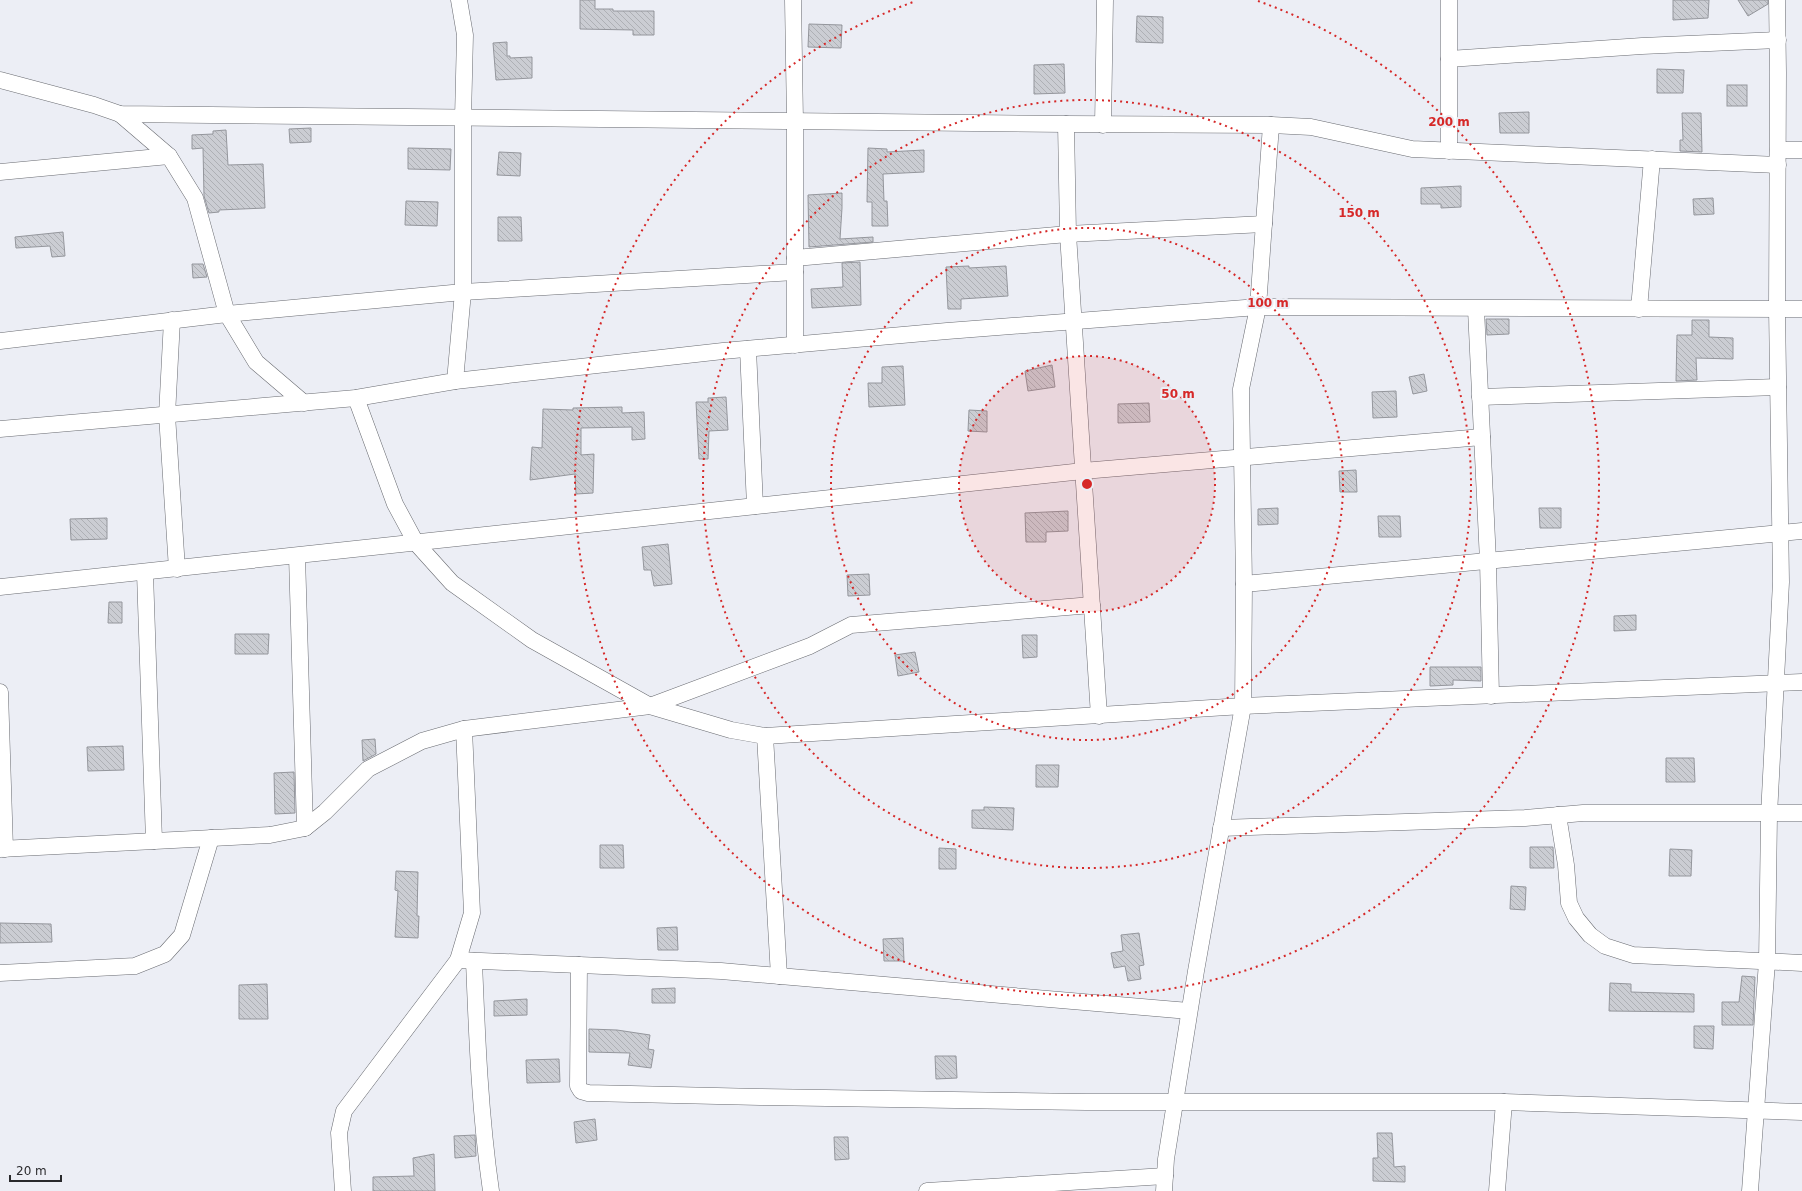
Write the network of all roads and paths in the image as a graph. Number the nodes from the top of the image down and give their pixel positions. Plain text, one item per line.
1 (459, 0) edge
2 (793, 0) edge
3 (1104, 0) edge
4 (1449, 0) edge
5 (1777, 0) edge
6 (1778, 40) junction
7 (1449, 59) junction
8 (0, 80) edge
9 (120, 114) junction
10 (463, 118) junction
11 (795, 122) junction
12 (1066, 124) junction
13 (1103, 125) junction
14 (1271, 125) junction
15 (1802, 150) edge
16 (1450, 151) junction
17 (169, 156) junction
18 (1778, 157) junction
19 (1652, 159) junction
20 (0, 172) edge
21 (1264, 224) junction
22 (1068, 234) junction
23 (795, 265) junction
24 (463, 292) junction
25 (1258, 307) junction
26 (1777, 308) junction
27 (1476, 309) junction
28 (1639, 309) junction
29 (1802, 309) edge
30 (227, 314) junction
31 (172, 320) junction
32 (1073, 321) junction
33 (0, 341) edge
34 (795, 345) junction
35 (748, 349) junction
36 (456, 381) junction
37 (1778, 387) junction
38 (1480, 397) junction
39 (356, 398) junction
40 (304, 403) junction
41 (167, 415) junction
42 (0, 429) edge
43 (1482, 437) junction
44 (1242, 456) junction
45 (1083, 471) junction
46 (755, 506) junction
47 (1802, 531) edge
48 (1780, 532) junction
49 (416, 543) junction
50 (297, 556) junction
51 (1488, 561) junction
52 (177, 569) junction
53 (145, 573) junction
54 (1244, 584) junction
55 (0, 587) edge
56 (1092, 605) junction
57 (1802, 682) edge
58 (1776, 683) junction
59 (0, 692) edge
60 (1491, 696) junction
61 (650, 706) junction
62 (1243, 706) junction
63 (1099, 716) junction
64 (464, 729) junction
65 (765, 736) junction
66 (1769, 814) junction
67 (1802, 814) edge
68 (1558, 815) junction
69 (305, 828) junction
70 (1221, 828) junction
71 (211, 838) junction
72 (154, 841) junction
73 (2, 849) edge
74 (466, 960) junction
75 (1767, 962) junction
76 (1802, 963) edge
77 (579, 965) junction
78 (0, 972) edge
79 (779, 976) junction
80 (1189, 1011) junction
81 (1175, 1102) junction
82 (1504, 1102) junction
83 (1756, 1110) junction
84 (1802, 1112) edge
85 (1164, 1184) edge
86 (343, 1191) edge
87 (491, 1191) edge
88 (927, 1191) edge
89 (1497, 1191) edge
90 (1750, 1191) edge

1 - 10 street
2 - 11 street
3 - 13 street
4 - 7 street
5 - 6 street
6 - 7 street
6 - 18 street
7 - 16 street
8 - 9 street
9 - 10 street
9 - 17 street
10 - 11 street
10 - 24 street
11 - 12 street
11 - 23 street
12 - 13 street
12 - 22 street
13 - 14 street
14 - 16 street
14 - 21 street
15 - 18 street
16 - 19 street
17 - 20 street
17 - 30 street
18 - 19 street
18 - 26 street
19 - 28 street
21 - 22 street
21 - 25 street
22 - 23 street
22 - 32 street
23 - 24 street
23 - 34 street
24 - 30 street
24 - 36 street
25 - 27 street
25 - 32 street
25 - 44 street
26 - 28 street
26 - 29 street
26 - 37 street
27 - 28 street
27 - 38 street
30 - 31 street
30 - 40 street
31 - 33 street
31 - 41 street
32 - 34 street
32 - 45 street
34 - 35 street
35 - 36 street
35 - 46 street
36 - 39 street
37 - 38 street
37 - 48 street
38 - 43 street
39 - 40 street
39 - 49 street
40 - 41 street
41 - 42 street
41 - 52 street
43 - 44 street
43 - 51 street
44 - 45 street
44 - 54 street
45 - 46 street
45 - 56 street
46 - 49 street
47 - 48 street
48 - 51 street
48 - 58 street
49 - 50 street
49 - 61 street
50 - 52 street
50 - 69 street
51 - 54 street
51 - 60 street
52 - 53 street
53 - 55 street
53 - 72 street
54 - 62 street
56 - 61 street
56 - 63 street
57 - 58 street
58 - 60 street
58 - 66 street
59 - 73 street
60 - 62 street
61 - 64 street
61 - 65 street
62 - 63 street
62 - 70 street
63 - 65 street
64 - 69 street
64 - 74 street
65 - 79 street
66 - 67 street
66 - 68 street
66 - 75 street
68 - 70 street
68 - 75 street
69 - 71 street
70 - 80 street
71 - 72 street
71 - 78 street
72 - 73 street
74 - 77 street
74 - 86 street
74 - 87 street
75 - 76 street
75 - 83 street
77 - 79 street
77 - 81 street
79 - 80 street
80 - 81 street
81 - 82 street
81 - 85 street
82 - 83 street
82 - 89 street
83 - 84 street
83 - 90 street
85 - 88 street

